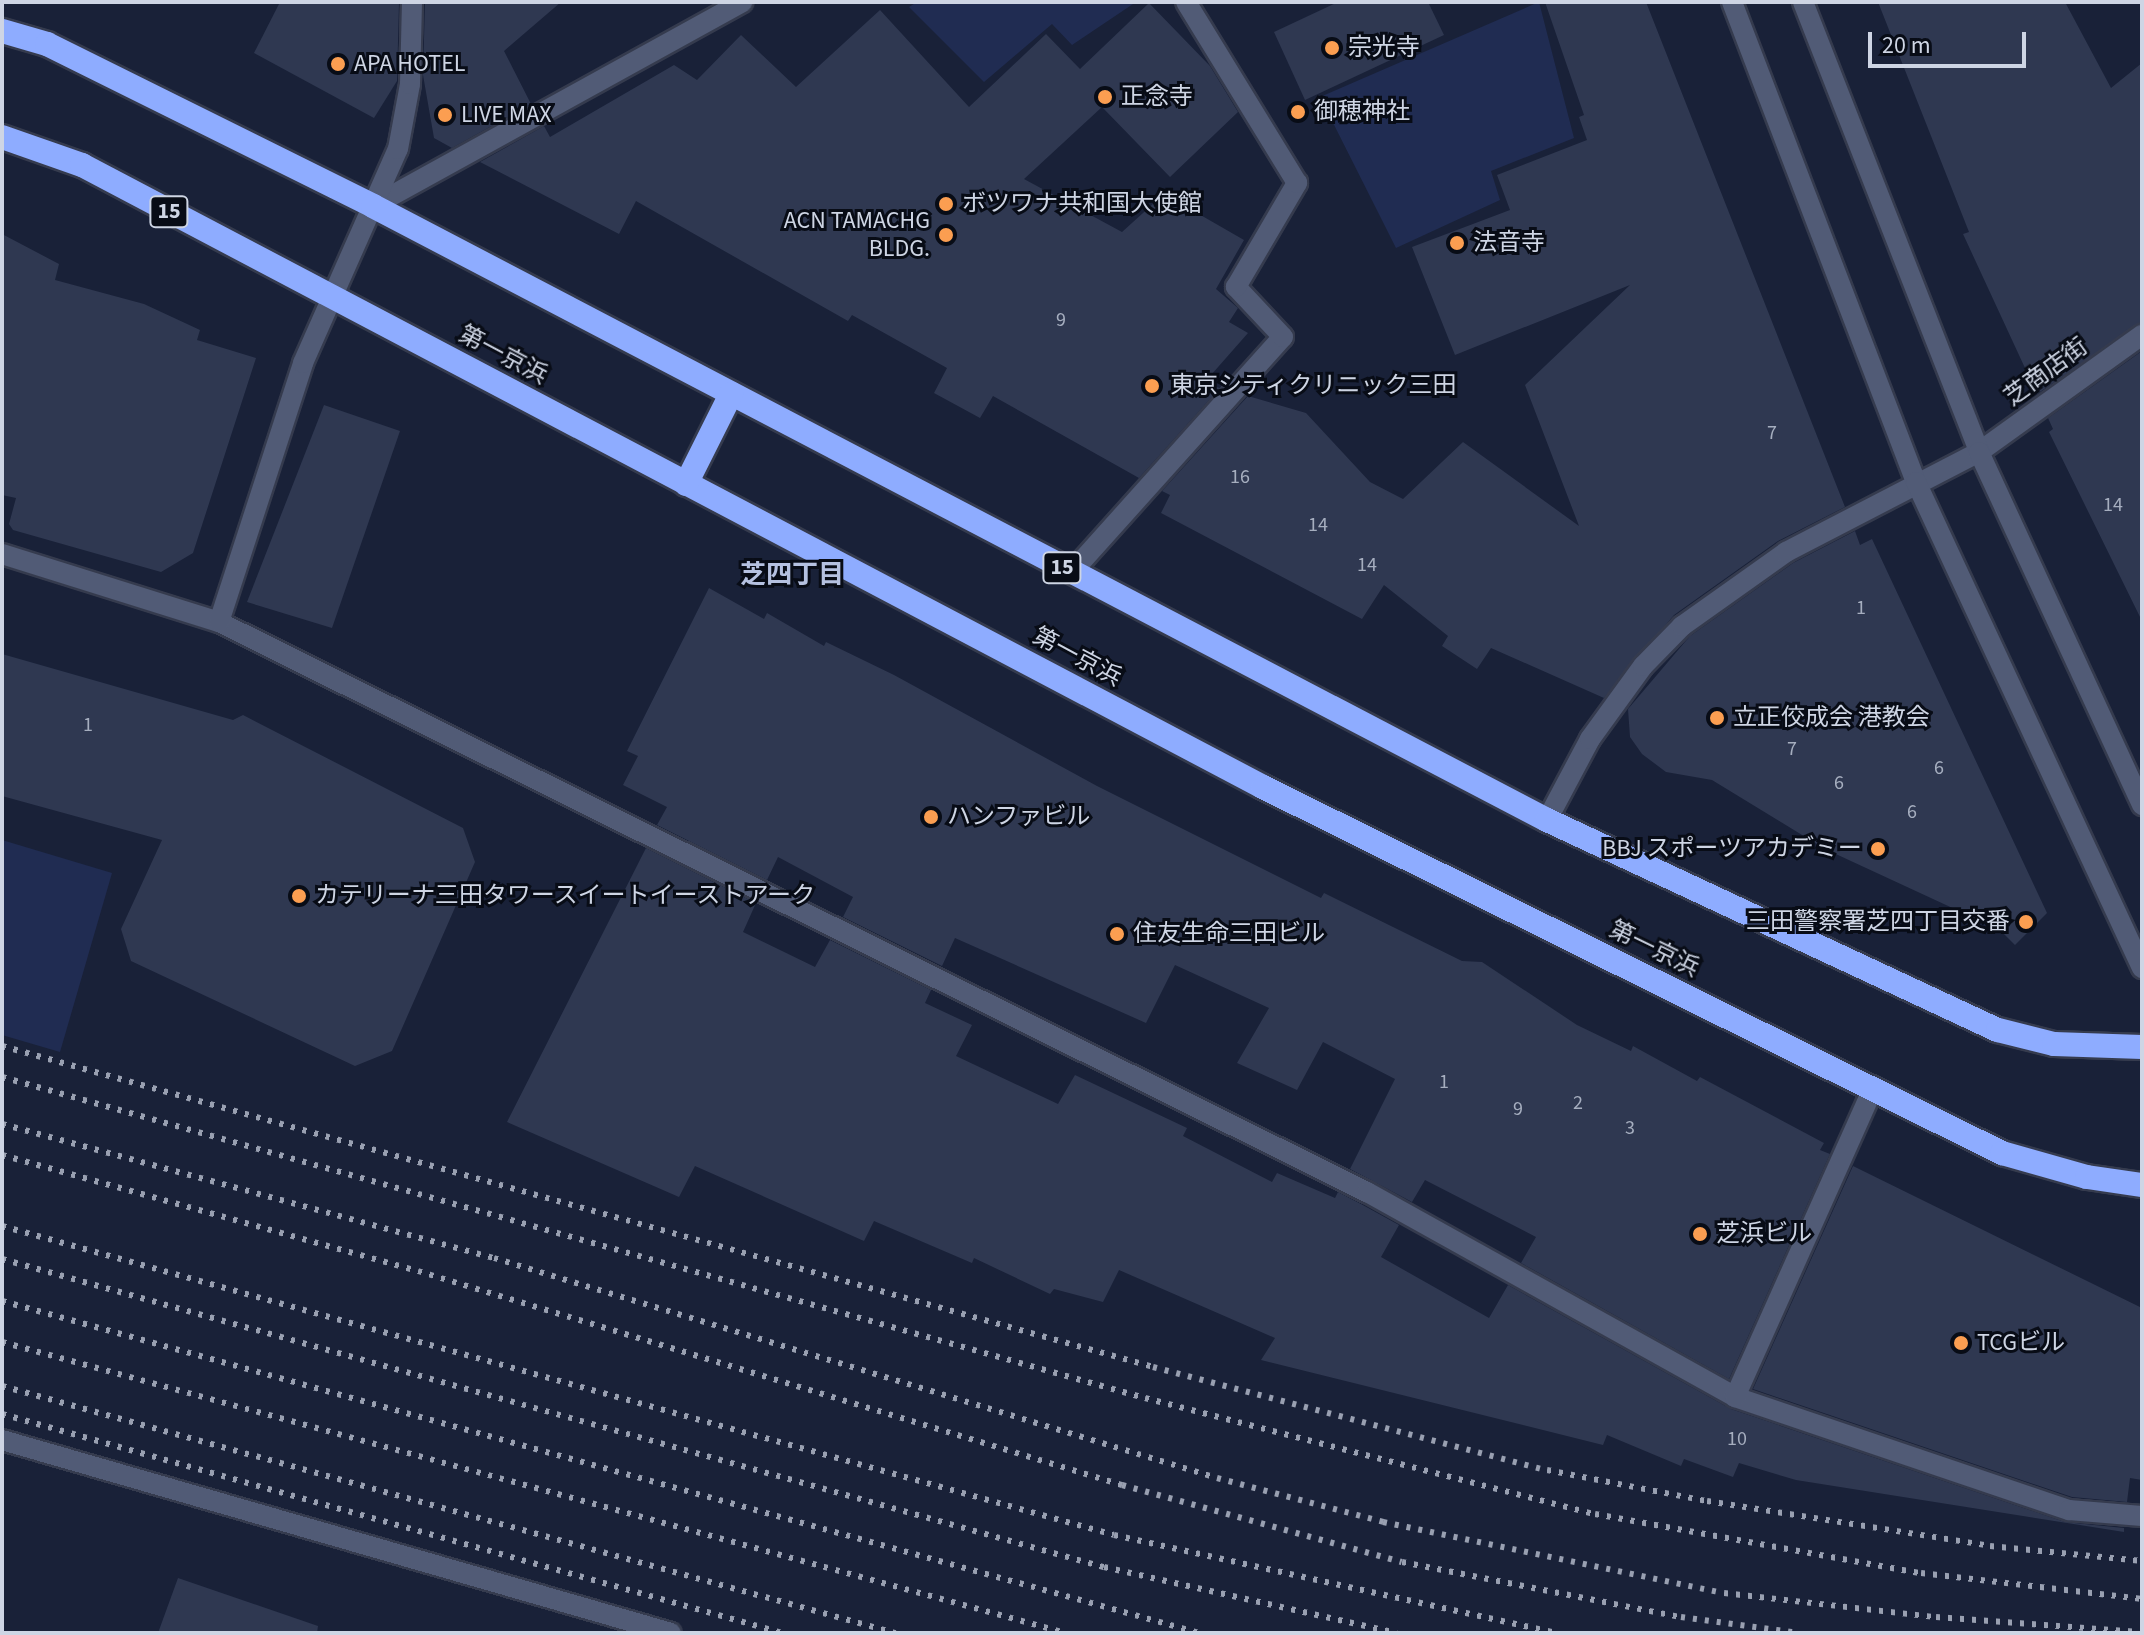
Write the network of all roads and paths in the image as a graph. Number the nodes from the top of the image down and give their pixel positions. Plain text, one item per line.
1 (412, 2) edge
2 (742, 2) edge
3 (1186, 2) edge
4 (1732, 2) edge
5 (1803, 2) edge
6 (2, 31) edge
7 (2, 137) edge
8 (373, 206) junction
9 (332, 297) junction
10 (2142, 335) edge
11 (731, 394) junction
12 (1979, 452) junction
13 (1916, 482) junction
14 (686, 484) junction
15 (2, 554) edge
16 (1071, 573) junction
17 (219, 622) junction
18 (2142, 805) edge
19 (1547, 820) junction
20 (2142, 968) edge
21 (2142, 1047) edge
22 (1873, 1089) junction
23 (2142, 1185) edge
24 (1735, 1397) junction
25 (2, 1440) edge
26 (2142, 1516) edge
27 (644, 1630) edge
28 (671, 1633) edge

1 - 8 street
2 - 8 street
3 - 16 street
4 - 13 street
5 - 12 street
6 - 8 highway, 15
7 - 9 highway, 第一京浜 / 15
8 - 9 street
8 - 11 highway, 15
9 - 14 highway, 第一京浜 / 15
9 - 17 street
10 - 12 street, 芝商店街
11 - 14 highway
11 - 16 highway, 15
12 - 13 street, 芝商店街
12 - 18 street
13 - 19 street, 芝商店街
13 - 20 street
14 - 22 highway, 第一京浜 / 15
15 - 17 street
16 - 19 highway, 15
17 - 24 street
19 - 21 highway, 15
22 - 23 highway, 第一京浜 / 15
22 - 24 street
24 - 26 street
25 - 27 street
27 - 28 street

